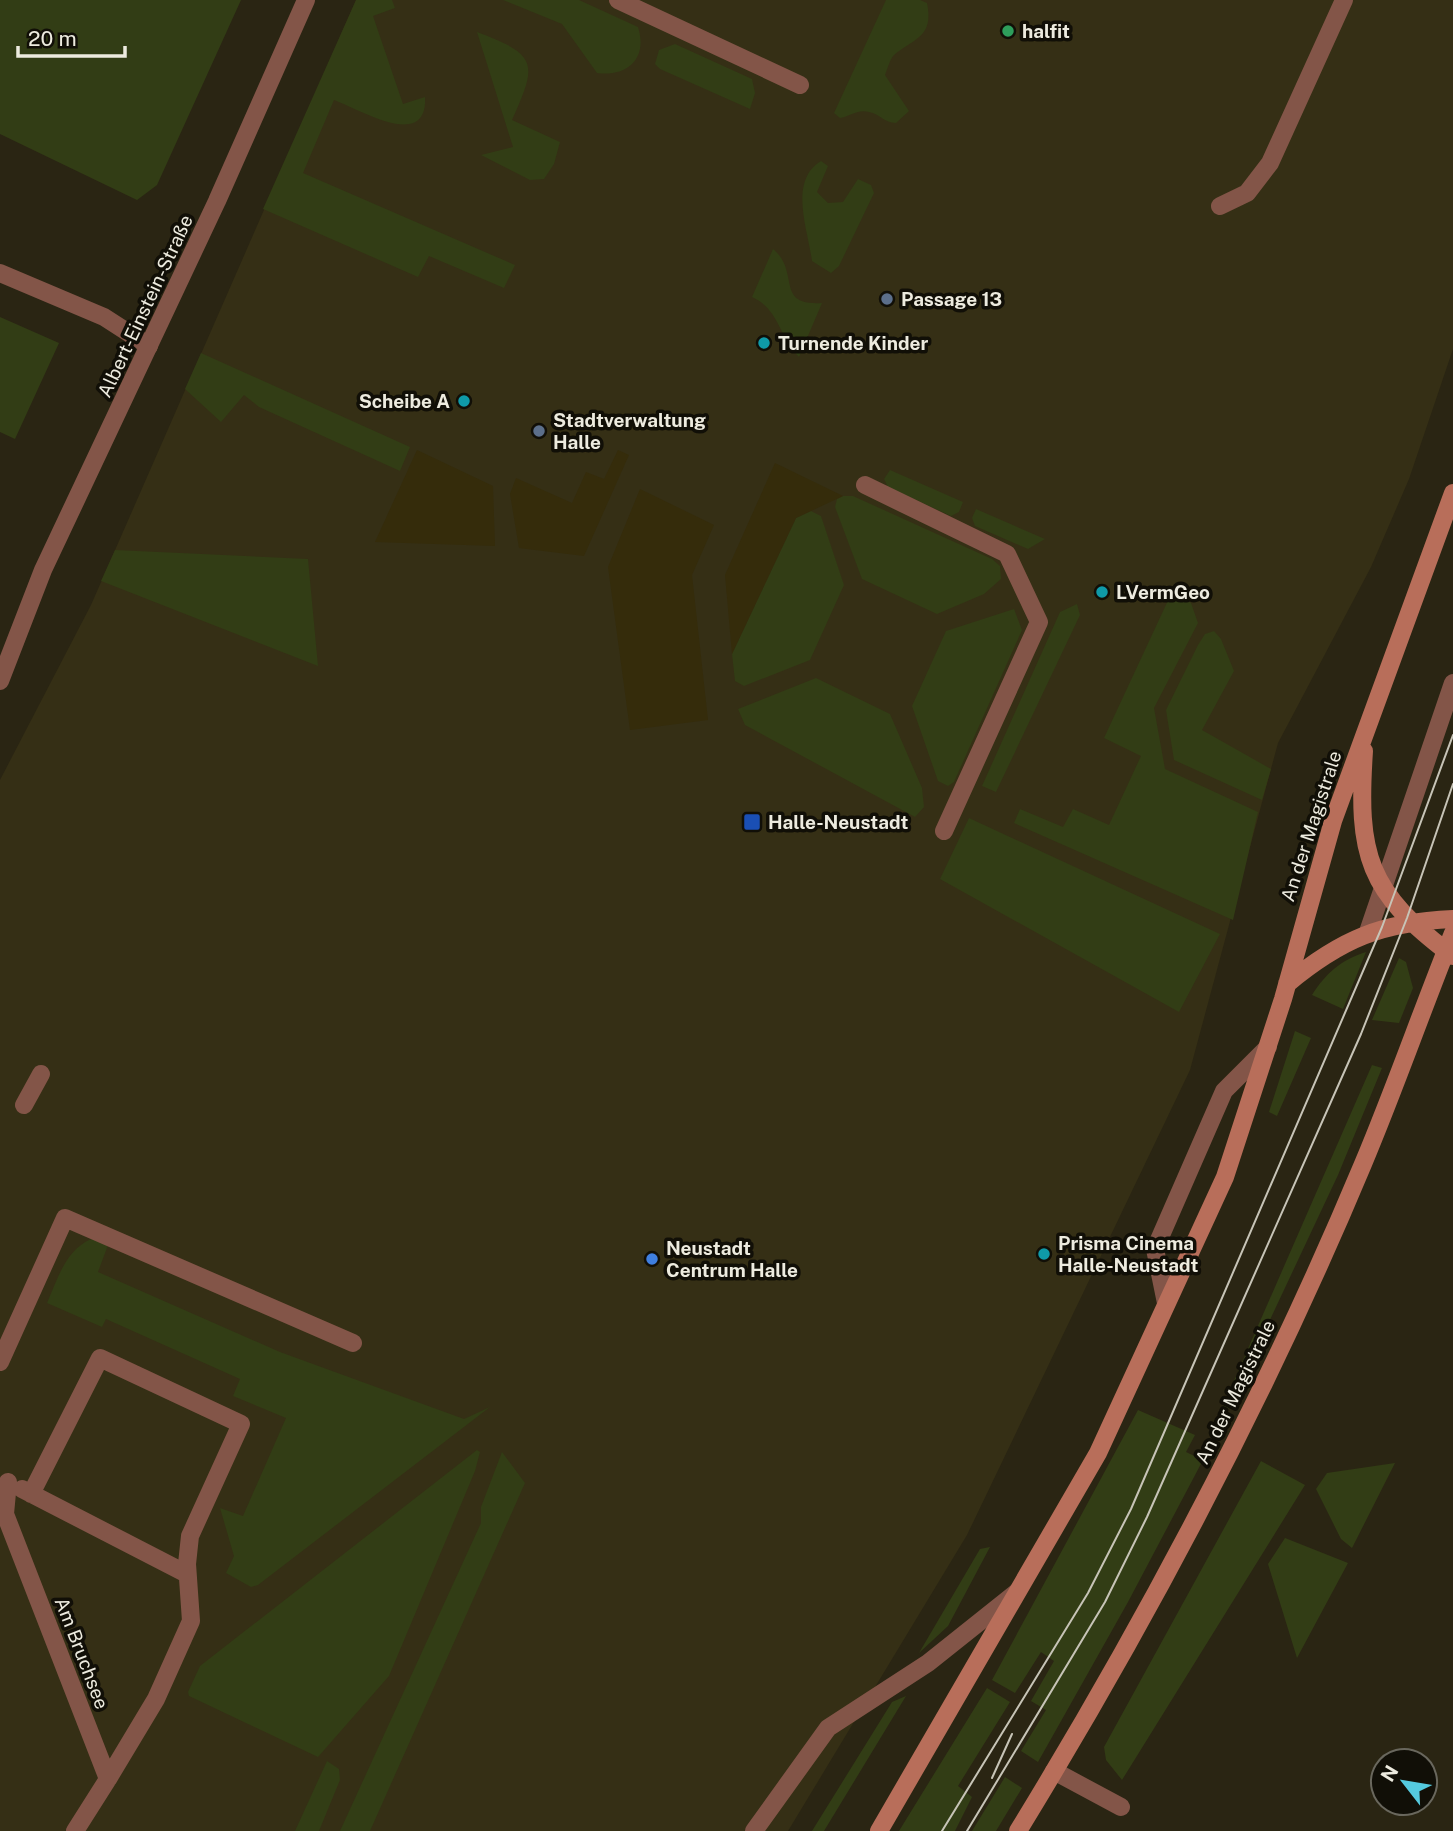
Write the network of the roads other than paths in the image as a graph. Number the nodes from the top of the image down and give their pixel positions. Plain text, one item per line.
1 (306, 0) edge
2 (618, 0) edge
3 (1344, 0) edge
4 (800, 85) dead end
5 (1220, 206) dead end
6 (0, 273) edge
7 (149, 346) junction
8 (865, 485) dead end
9 (1453, 493) edge
10 (21, 628) junction
11 (0, 651) edge
12 (0, 681) edge
13 (1453, 682) edge
14 (1367, 723) junction
15 (944, 831) dead end
16 (1383, 892) junction
17 (1453, 919) edge
18 (1411, 922) junction
19 (1368, 932) junction
20 (1453, 933) edge
21 (1449, 953) edge
22 (1287, 984) junction
23 (1268, 1047) junction
24 (41, 1074) dead end
25 (24, 1105) dead end
26 (1166, 1303) junction
27 (354, 1343) dead end
28 (0, 1362) edge
29 (4, 1480) edge
30 (31, 1494) junction
31 (187, 1574) junction
32 (1022, 1587) junction
33 (1054, 1771) junction
34 (108, 1779) junction
35 (1121, 1807) dead end
36 (75, 1831) edge
37 (754, 1831) edge
38 (879, 1831) edge
39 (1018, 1831) edge

1 - 7 street, Albert-Einstein-Straße
2 - 4 street
3 - 5 street
6 - 7 street
7 - 10 street, Albert-Einstein-Straße
8 - 15 street
9 - 14 main road, An der Magistrale
10 - 11 street, Albert-Einstein-Straße
10 - 12 street, Albert-Einstein-Straße
13 - 16 street
14 - 16 main road, An der Magistrale
14 - 22 main road, An der Magistrale
16 - 18 main road, An der Magistrale
16 - 19 street
17 - 18 main road
18 - 19 main road
18 - 21 main road, An der Magistrale
19 - 22 main road
20 - 21 main road, An der Magistrale
21 - 33 main road, An der Magistrale
22 - 23 main road, An der Magistrale
23 - 26 main road, An der Magistrale
23 - 26 street
24 - 25 street
26 - 32 main road, An der Magistrale
27 - 28 street
29 - 30 street
29 - 34 street, Am Bruchsee
30 - 31 street
30 - 31 street
31 - 34 street
32 - 37 street
32 - 38 main road, An der Magistrale
33 - 35 street
33 - 39 main road, An der Magistrale
34 - 36 street

